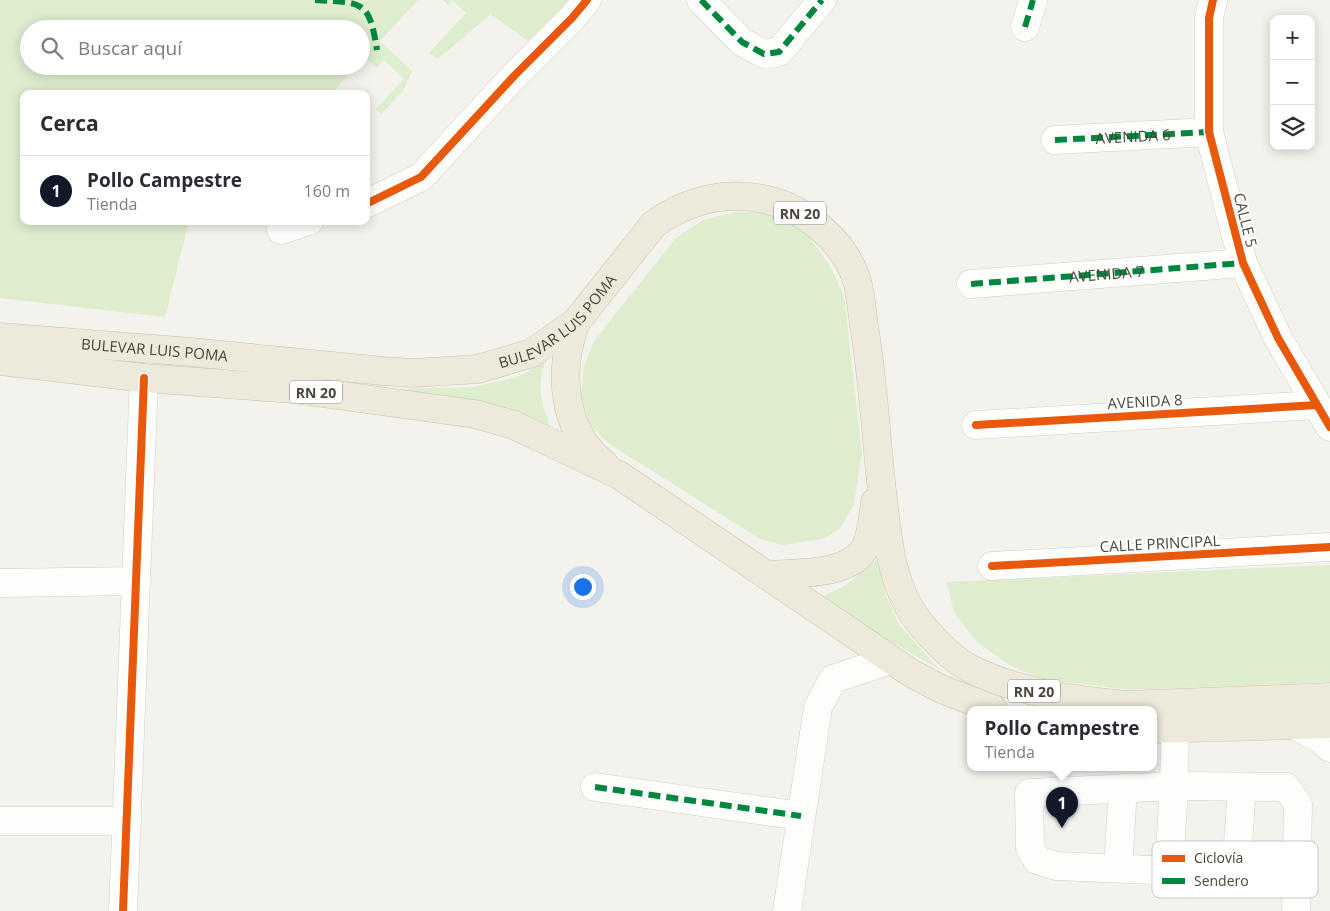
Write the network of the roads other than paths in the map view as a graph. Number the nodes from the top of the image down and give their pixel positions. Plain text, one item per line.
1 (587, 0) edge
2 (702, 0) edge
3 (822, 0) edge
4 (1034, 0) edge
5 (1213, 0) edge
6 (1025, 27) dead end
7 (1209, 132) junction
8 (1054, 140) dead end
9 (370, 202) edge
10 (297, 225) edge
11 (281, 230) dead end
12 (1243, 263) junction
13 (971, 284) dead end
14 (576, 322) junction
15 (0, 337) edge
16 (191, 352) junction
17 (0, 361) edge
18 (144, 378) junction
19 (1323, 416) edge
20 (976, 425) dead end
21 (880, 470) junction
22 (619, 476) junction
23 (1330, 547) edge
24 (992, 566) dead end
25 (769, 575) junction
26 (137, 581) junction
27 (0, 583) edge
28 (890, 660) junction
29 (1330, 696) edge
30 (985, 706) edge
31 (1330, 724) edge
32 (1296, 726) junction
33 (1164, 729) edge
34 (1330, 748) edge
35 (1174, 786) junction
36 (594, 787) dead end
37 (1242, 787) junction
38 (1123, 788) junction
39 (801, 816) junction
40 (0, 820) edge
41 (127, 821) junction
42 (1171, 841) edge
43 (1238, 841) edge
44 (1296, 841) edge
45 (1118, 868) junction
46 (1152, 869) edge
47 (1296, 898) edge
48 (123, 911) edge
49 (786, 911) edge
50 (1296, 911) edge

1 - 9 street
2 - 3 street
4 - 6 street
5 - 7 street, CALLE 5
7 - 8 street, AVENIDA 6
7 - 12 street, CALLE 5
10 - 11 street
12 - 13 street, AVENIDA 7
12 - 19 street, CALLE 5
14 - 16 highway, BULEVAR LUIS POMA / RN 20
14 - 21 highway, BULEVAR LUIS POMA / RN 20
14 - 22 highway
15 - 16 highway, BULEVAR LUIS POMA / RN 20
16 - 18 highway
17 - 18 highway, BULEVAR LUIS POMA / RN 20
18 - 22 highway, BULEVAR LUIS POMA / RN 20
18 - 26 street
19 - 20 street, AVENIDA 8
21 - 25 highway
21 - 29 highway, RN 20
22 - 25 highway, BULEVAR LUIS POMA / RN 20
23 - 24 street, CALLE PRINCIPAL
25 - 28 highway, RN 20
26 - 27 street
26 - 41 street
28 - 30 highway, RN 20
28 - 39 street
31 - 32 highway
32 - 33 highway
32 - 34 street
33 - 35 street
35 - 37 street
35 - 38 street
35 - 42 street
36 - 39 street
37 - 43 street
37 - 44 street
38 - 45 street
38 - 45 street
39 - 49 street
40 - 41 street
41 - 48 street
45 - 46 street
47 - 50 street

